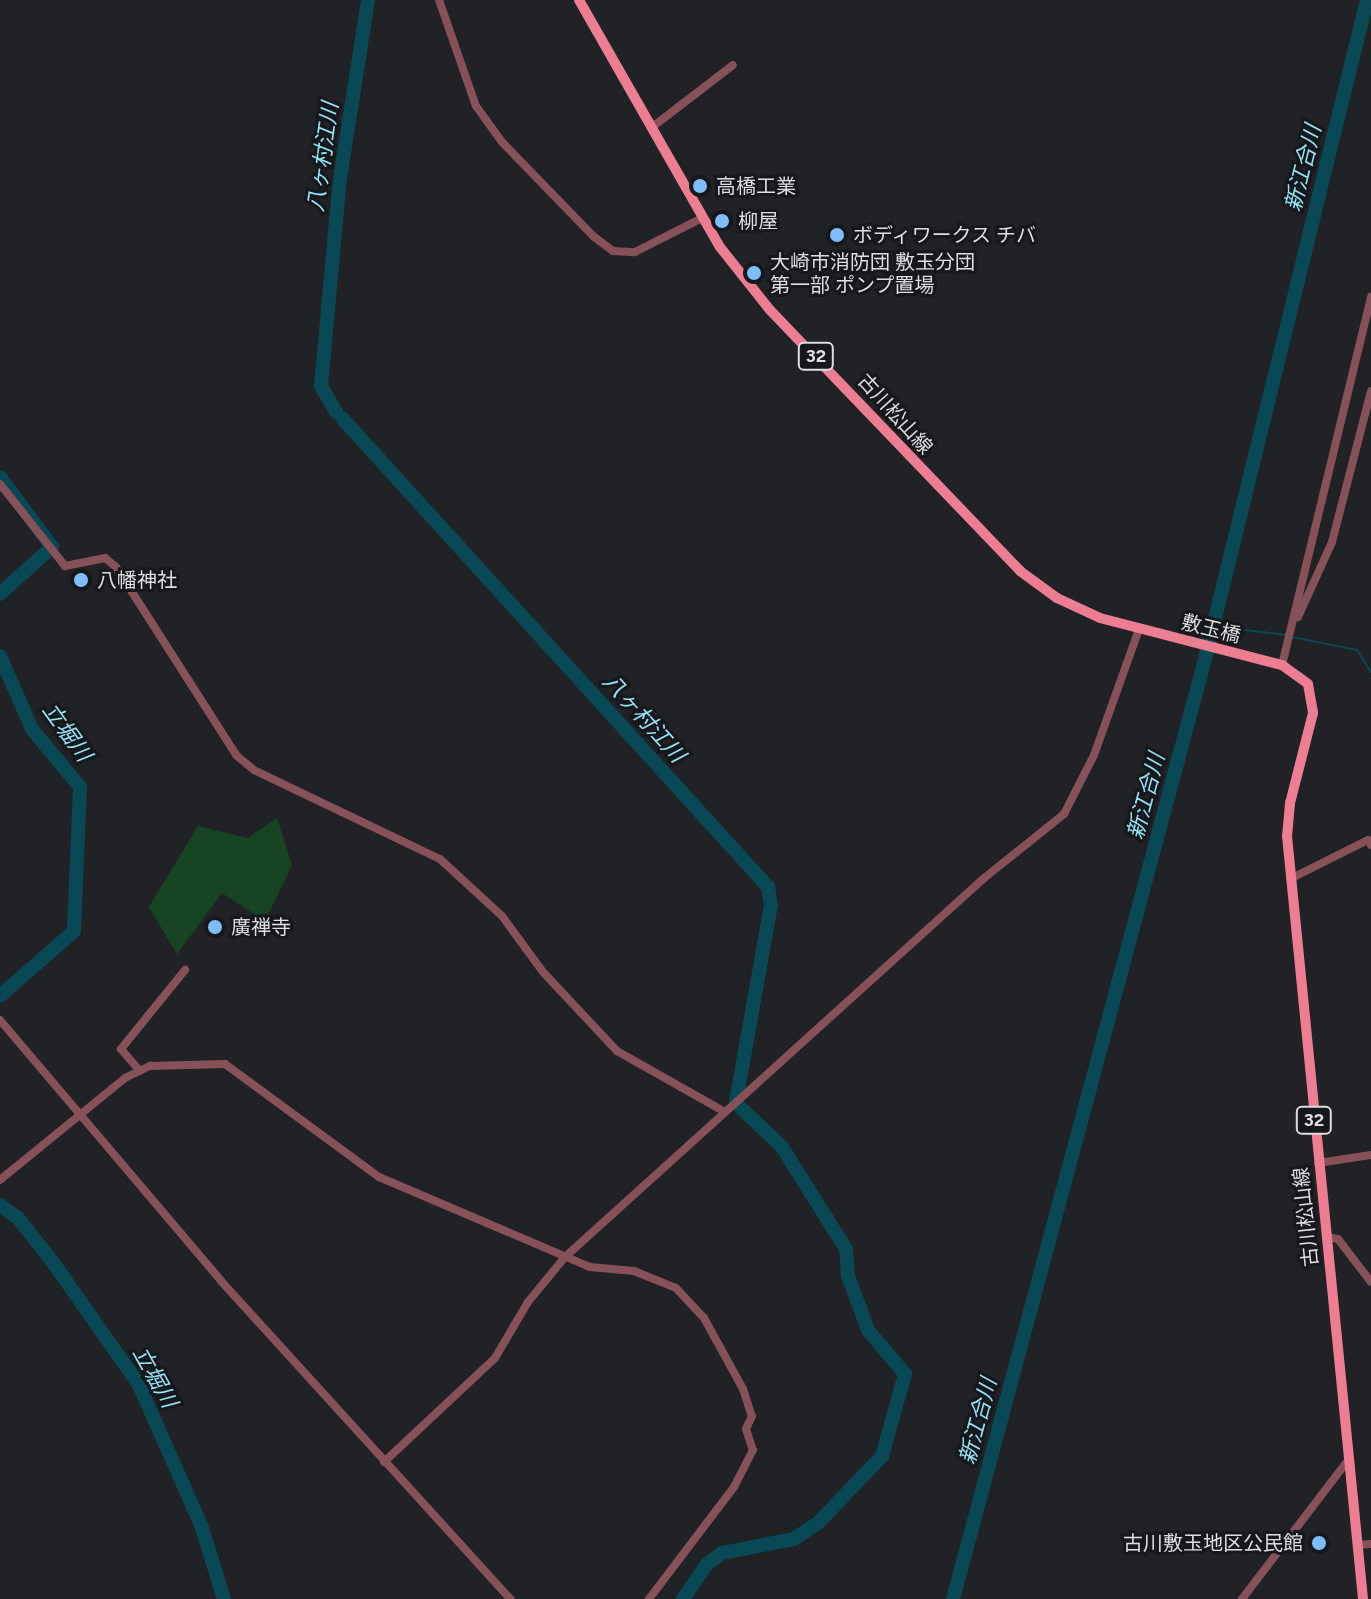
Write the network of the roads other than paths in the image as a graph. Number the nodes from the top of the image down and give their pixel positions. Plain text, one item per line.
1 (439, 0) edge
2 (579, 0) edge
3 (733, 65) dead end
4 (651, 128) junction
5 (702, 218) junction
6 (1371, 297) edge
7 (1371, 391) edge
8 (0, 484) edge
9 (1292, 628) junction
10 (1139, 629) junction
11 (1278, 664) junction
12 (1371, 845) edge
13 (1290, 879) junction
14 (185, 970) dead end
15 (0, 1020) edge
16 (140, 1071) junction
17 (725, 1112) junction
18 (82, 1115) junction
19 (1371, 1155) edge
20 (1318, 1163) junction
21 (0, 1180) edge
22 (1326, 1237) junction
23 (565, 1257) junction
24 (1371, 1282) edge
25 (1349, 1459) junction
26 (384, 1462) junction
27 (1371, 1544) edge
28 (1357, 1545) junction
29 (510, 1599) edge
30 (649, 1599) edge
31 (1242, 1599) edge
32 (1363, 1599) edge

1 - 5 street
2 - 4 main road, 古川松山線 / 32
3 - 4 street
4 - 5 main road, 古川松山線 / 32
5 - 10 main road, 古川松山線 / 32
6 - 9 street
7 - 9 street
8 - 17 street
9 - 11 street
10 - 11 main road, 敷玉橋 / 32
10 - 17 street
11 - 13 main road, 古川松山線 / 32
12 - 13 street
13 - 20 main road, 古川松山線 / 32
14 - 16 street
15 - 18 street
16 - 18 street
16 - 23 street
17 - 23 street
18 - 21 street
18 - 26 street
19 - 20 street
20 - 22 main road, 古川松山線 / 32
22 - 24 street
22 - 25 main road, 古川松山線 / 32
23 - 26 street
23 - 30 street
25 - 28 main road, 古川松山線 / 32
25 - 31 street
26 - 29 street
27 - 28 street
28 - 32 main road, 古川松山線 / 32

